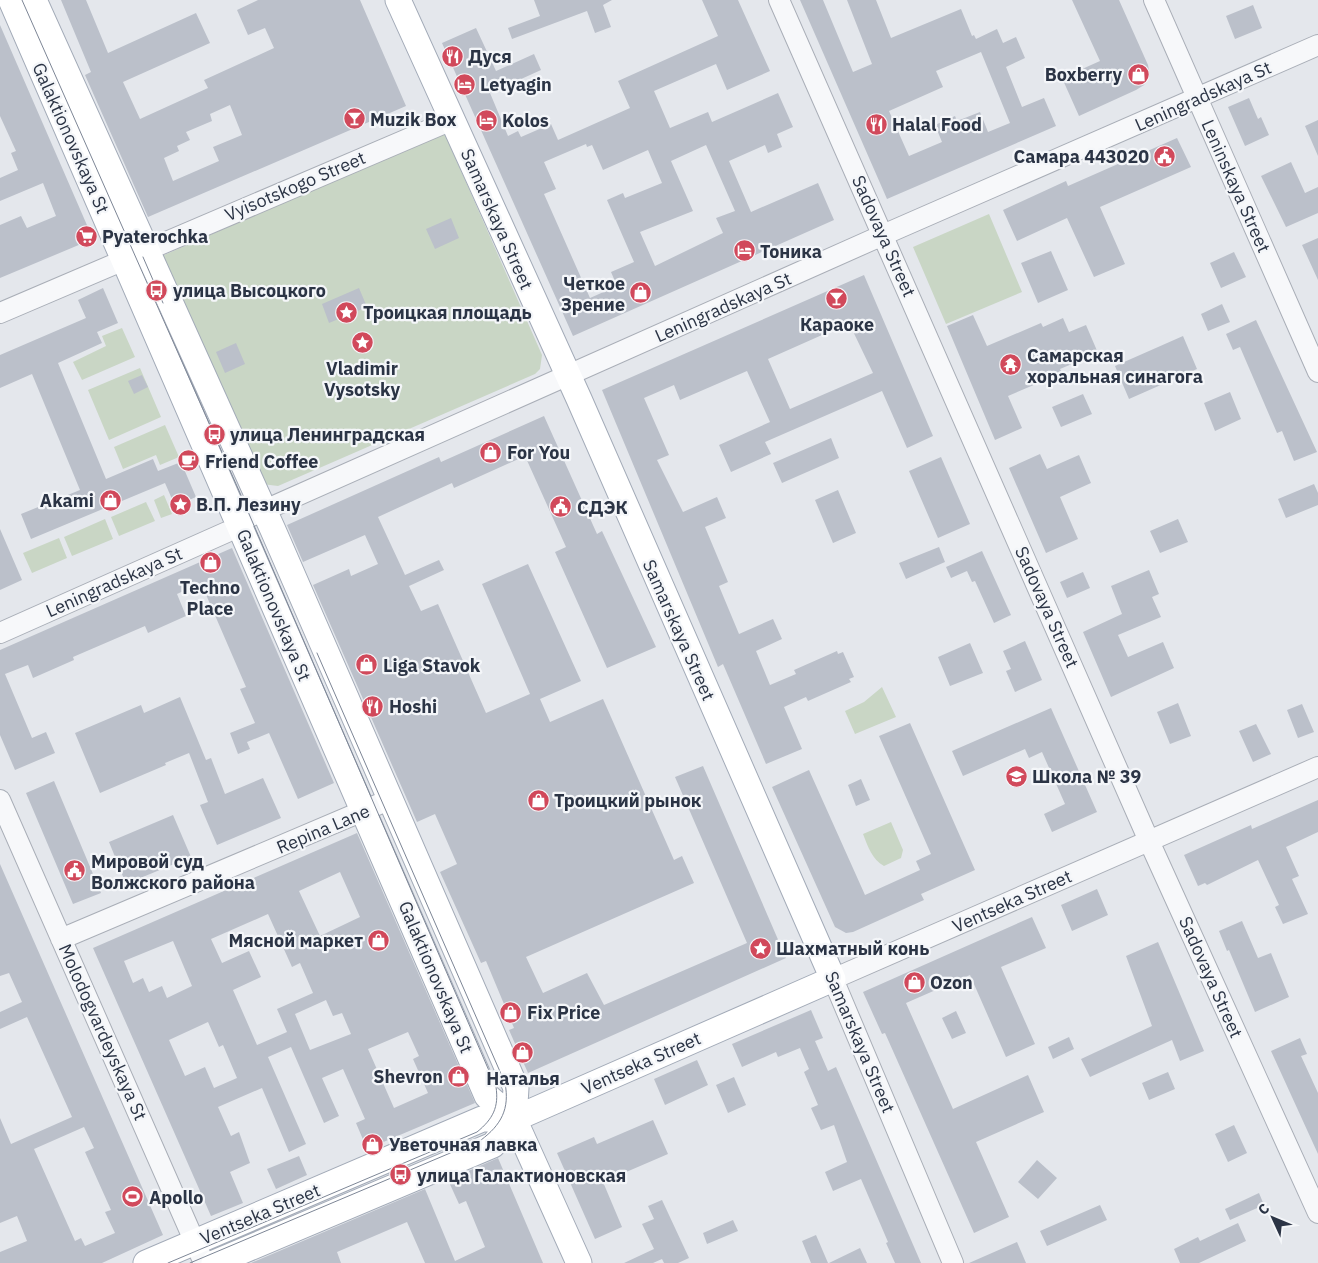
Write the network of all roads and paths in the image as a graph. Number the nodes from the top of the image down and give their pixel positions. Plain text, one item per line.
1 (11, 0) edge
2 (34, 0) edge
3 (398, 0) edge
4 (779, 0) edge
5 (1154, 0) edge
6 (1318, 45) edge
7 (1198, 99) junction
8 (452, 120) junction
9 (883, 235) junction
10 (146, 249) junction
11 (124, 259) junction
12 (0, 313) edge
13 (1318, 372) edge
14 (568, 374) junction
15 (264, 510) junction
16 (232, 527) junction
17 (0, 633) edge
18 (1318, 767) edge
19 (0, 800) edge
20 (391, 800) junction
21 (364, 812) junction
22 (1149, 841) junction
23 (62, 939) junction
24 (833, 979) junction
25 (514, 1119) junction
26 (1318, 1213) edge
27 (200, 1252) edge
28 (146, 1263) edge
29 (214, 1263) edge
30 (579, 1263) edge
31 (953, 1263) edge

1 - 11 main road, Galaktionovskaya St
2 - 10 main road, Galaktionovskaya St
3 - 8 main road, Samarskaya Street
4 - 9 street, Sadovaya Street
5 - 7 street, Leninskaya Street
6 - 7 street, Leningradskaya St
7 - 9 street, Leningradskaya St
7 - 13 street, Leninskaya Street
8 - 10 street, Vyisotskogo Street
8 - 14 main road, Samarskaya Street
9 - 14 street, Leningradskaya St
9 - 22 street, Sadovaya Street
10 - 11 street, Vyisotskogo Street
10 - 15 main road, Galaktionovskaya St
11 - 12 street, Vyisotskogo Street
11 - 16 main road, Galaktionovskaya St
14 - 15 street, Leningradskaya St
14 - 24 main road, Samarskaya Street
15 - 16 street, Leningradskaya St
15 - 20 main road, Galaktionovskaya St
16 - 17 street, Leningradskaya St
16 - 21 main road, Galaktionovskaya St
18 - 22 street, Ventseka Street
19 - 23 street, Molodogvardeyskaya St
20 - 21 street, Repina Lane
20 - 25 main road, Galaktionovskaya St
21 - 23 street, Repina Lane
21 - 25 main road, Galaktionovskaya St
22 - 24 street, Ventseka Street
22 - 26 street, Sadovaya Street
23 - 27 street, Molodogvardeyskaya St
24 - 25 main road, Ventseka Street
24 - 31 street, Samarskaya Street
25 - 27 main road, Ventseka Street
25 - 29 main road, Ventseka Street
25 - 30 main road, Galaktionovskaya St
27 - 28 main road, Ventseka Street

